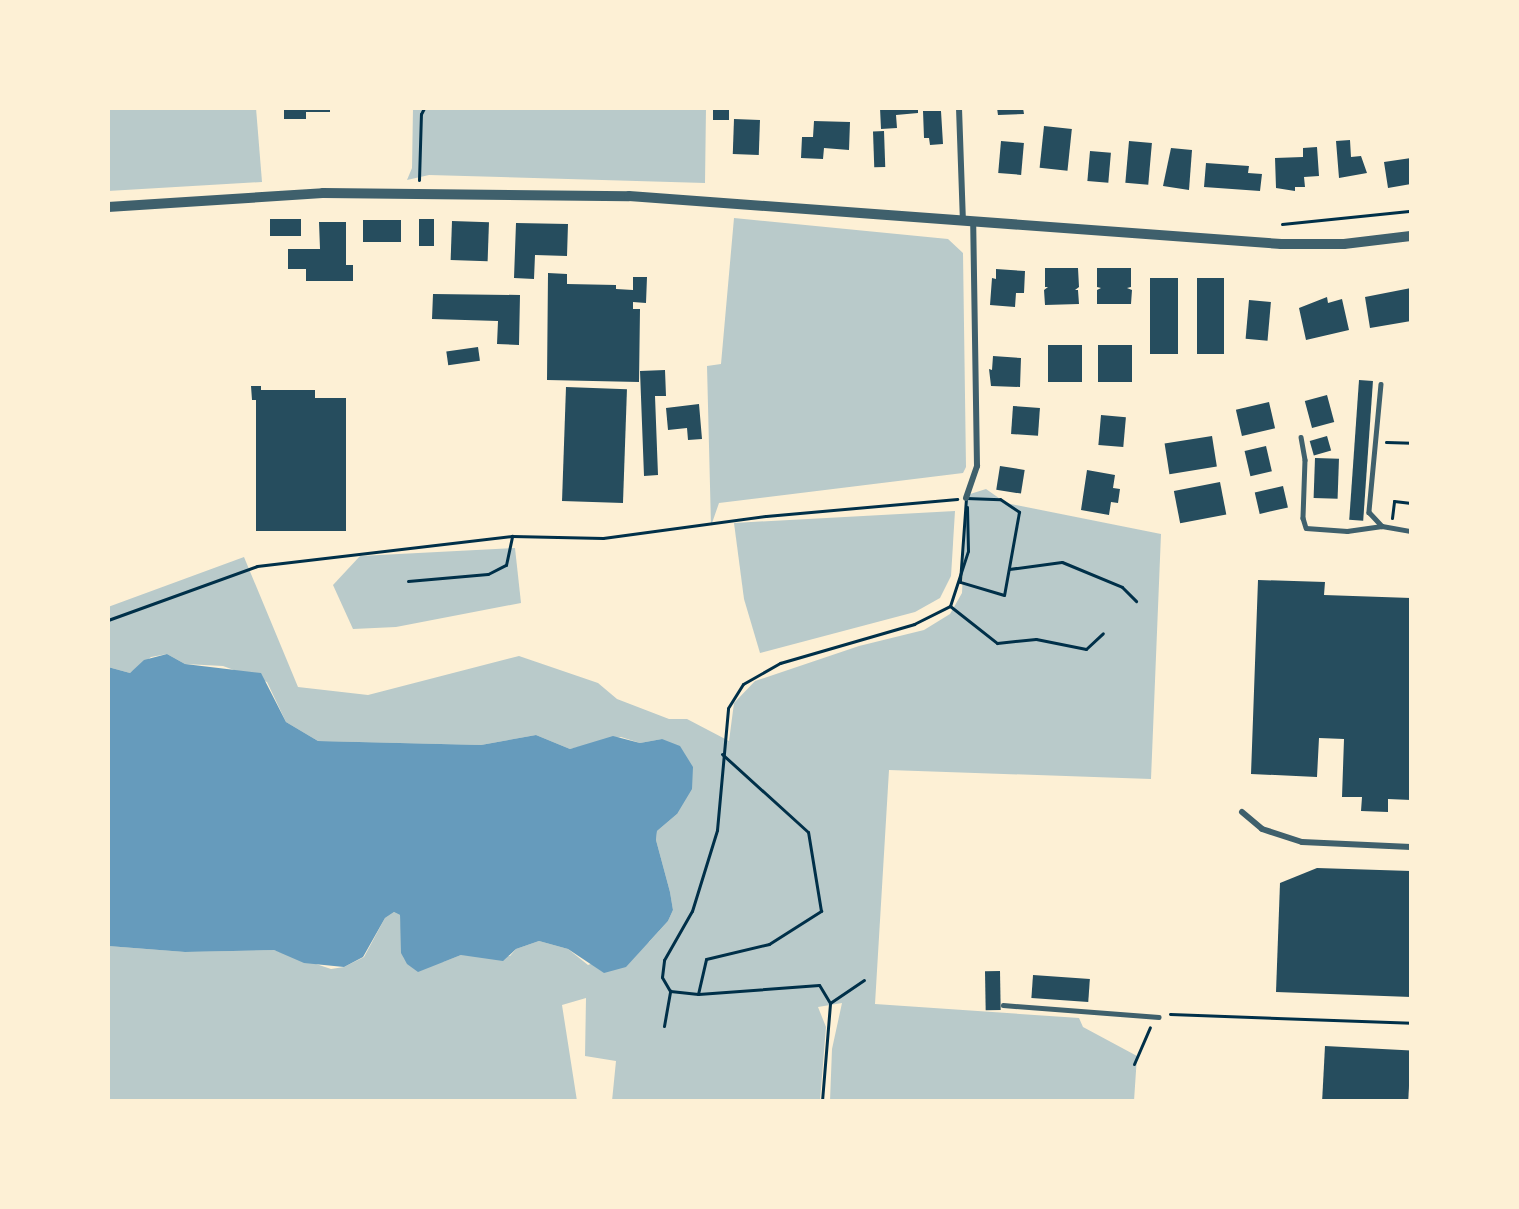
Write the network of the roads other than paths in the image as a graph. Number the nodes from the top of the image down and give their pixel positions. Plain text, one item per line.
1 (959, 108) edge
2 (108, 207) edge
3 (968, 223) junction
4 (1411, 236) edge
5 (1381, 384) dead end
6 (1301, 437) dead end
7 (966, 498) road end
8 (1382, 526) junction
9 (1411, 531) edge
10 (1242, 812) dead end
11 (1411, 847) edge
12 (1003, 1005) dead end
13 (1159, 1017) road end

1 - 3 street
2 - 3 street
3 - 4 street
3 - 7 street
5 - 8 lane
6 - 8 lane
8 - 9 lane
10 - 11 street
12 - 13 lane

